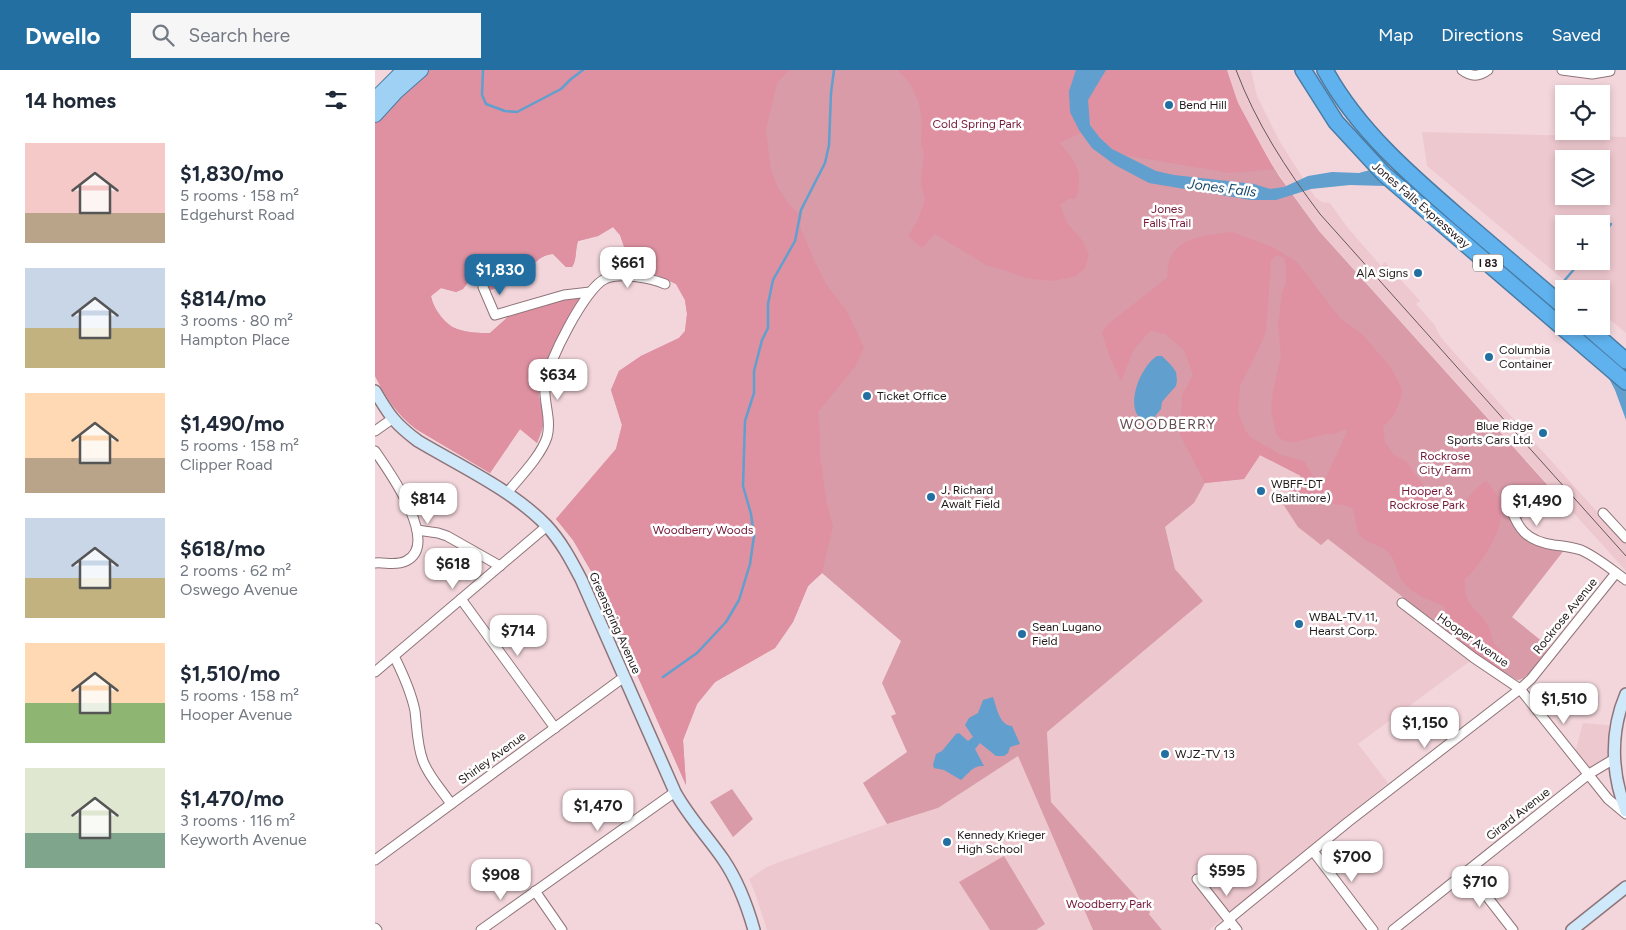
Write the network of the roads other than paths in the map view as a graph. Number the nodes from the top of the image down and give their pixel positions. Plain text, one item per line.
1 (404, 70) edge
2 (421, 70) edge
3 (1303, 70) edge
4 (1325, 70) edge
5 (1462, 70) edge
6 (1488, 70) edge
7 (1562, 70) edge
8 (1609, 70) edge
9 (1575, 71) edge
10 (375, 99) edge
11 (375, 115) edge
12 (665, 284) dead end
13 (483, 287) dead end
14 (590, 292) junction
15 (1555, 299) edge
16 (1596, 335) edge
17 (1626, 361) edge
18 (1626, 382) edge
19 (375, 391) edge
20 (391, 419) junction
21 (375, 431) edge
22 (375, 451) edge
23 (507, 493) junction
24 (1509, 504) dead end
25 (1603, 513) dead end
26 (547, 526) junction
27 (417, 530) junction
28 (1626, 538) edge
29 (375, 563) edge
30 (500, 566) junction
31 (1616, 573) junction
32 (1626, 580) edge
33 (461, 599) junction
34 (1402, 603) dead end
35 (394, 656) junction
36 (375, 672) edge
37 (624, 678) junction
38 (1521, 689) junction
39 (1626, 694) edge
40 (555, 728) junction
41 (1614, 759) junction
42 (1589, 774) junction
43 (675, 792) junction
44 (451, 804) junction
45 (1626, 812) edge
46 (1313, 851) junction
47 (375, 860) edge
48 (1467, 871) junction
49 (1197, 879) dead end
50 (1626, 887) edge
51 (535, 891) junction
52 (1230, 920) junction
53 (481, 930) edge
54 (562, 930) edge
55 (754, 930) edge
56 (1220, 930) edge
57 (1237, 930) edge
58 (1373, 930) edge
59 (1393, 930) edge
60 (1513, 930) edge
61 (1572, 930) edge

1 - 10 main road
2 - 11 main road
3 - 18 highway, Jones Falls Expressway / I 83
4 - 15 highway, Jones Falls Expressway / I 83
5 - 6 street
7 - 9 street
8 - 9 street
12 - 14 street
13 - 14 street
14 - 23 street
16 - 17 highway
19 - 20 main road, Greenspring Avenue
20 - 21 street
20 - 23 main road, Greenspring Avenue
22 - 27 street
23 - 26 main road, Greenspring Avenue
24 - 31 street
25 - 28 street
26 - 30 street
26 - 37 main road, Greenspring Avenue
27 - 29 street
27 - 30 street
30 - 33 street
31 - 32 street
31 - 38 street, Rockrose Avenue
33 - 35 street
33 - 40 street
34 - 38 street, Hooper Avenue
35 - 36 street
35 - 44 street
37 - 40 street, Shirley Avenue
37 - 43 main road, Greenspring Avenue
38 - 42 street, Hooper Avenue
38 - 46 street, Rockrose Avenue
39 - 41 main road
40 - 44 street, Shirley Avenue
41 - 42 street, Girard Avenue
41 - 45 main road
42 - 45 street, Hooper Avenue
42 - 48 street, Girard Avenue
43 - 51 street
43 - 55 main road, Greenspring Avenue
44 - 47 street, Shirley Avenue
46 - 52 street, Rockrose Avenue
46 - 58 street
48 - 59 street, Girard Avenue
48 - 60 street
49 - 52 street
50 - 61 main road
51 - 53 street
51 - 54 street
52 - 56 street, Rockrose Avenue
52 - 57 street

